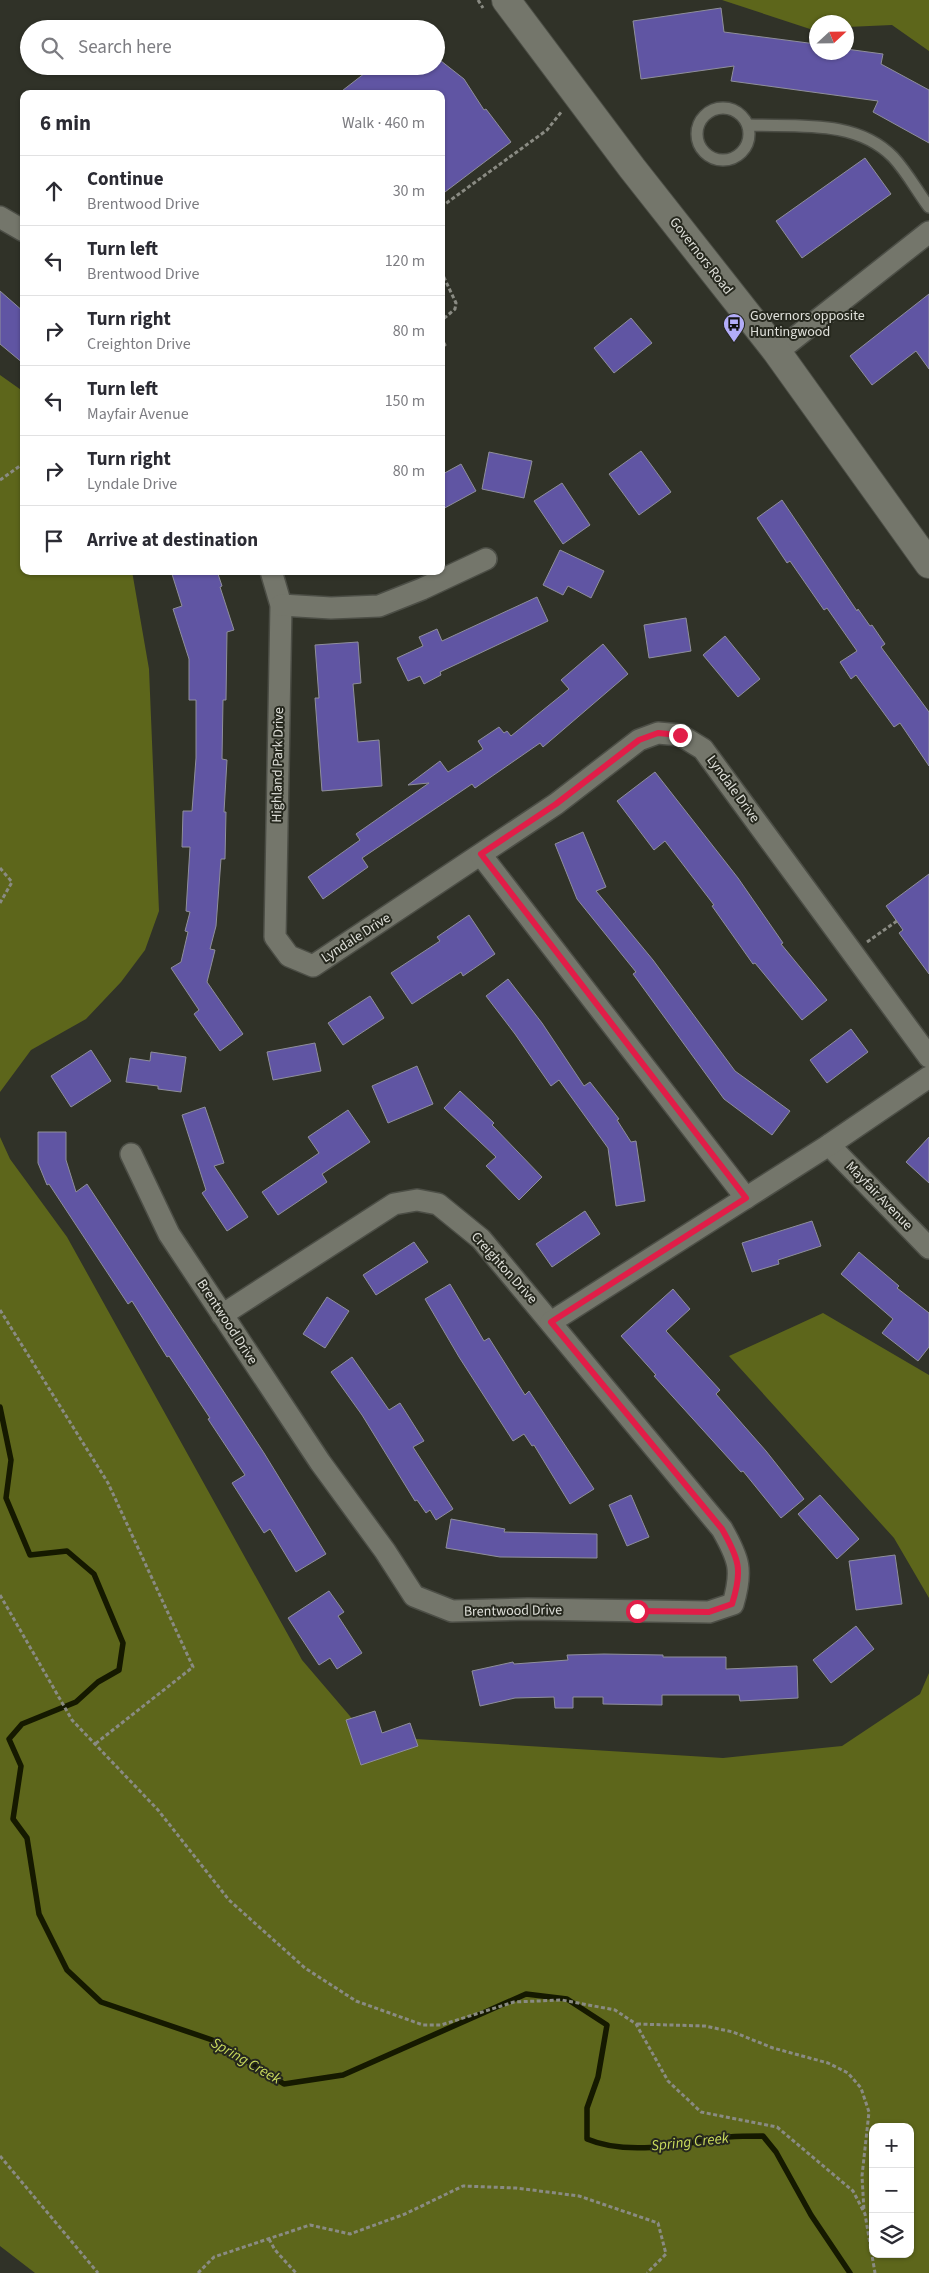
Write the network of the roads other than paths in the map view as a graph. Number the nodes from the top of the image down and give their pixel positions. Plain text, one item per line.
1 (506, 0) edge
2 (748, 125) junction
3 (929, 207) edge
4 (0, 217) edge
5 (20, 229) edge
6 (929, 232) edge
7 (776, 352) junction
8 (486, 559) dead end
9 (929, 564) edge
10 (272, 575) edge
11 (281, 604) junction
12 (481, 854) junction
13 (289, 956) joint
14 (929, 1057) edge
15 (929, 1077) edge
16 (829, 1144) junction
17 (131, 1154) dead end
18 (746, 1198) junction
19 (929, 1248) edge
20 (222, 1315) junction
21 (551, 1322) junction

1 - 7 main road, Governors Road
2 - 2 lane
2 - 3 lane
4 - 5 street
6 - 7 street
7 - 9 main road, Governors Road
8 - 11 street
10 - 11 street, Highland Park Drive
11 - 13 street, Highland Park Drive
12 - 13 street, Lyndale Drive
12 - 14 street, Lyndale Drive
12 - 18 street
15 - 16 street
16 - 18 street
16 - 19 street, Mayfair Avenue
17 - 20 street, Brentwood Drive
18 - 21 street
20 - 21 street, Creighton Drive
20 - 21 street, Brentwood Drive

